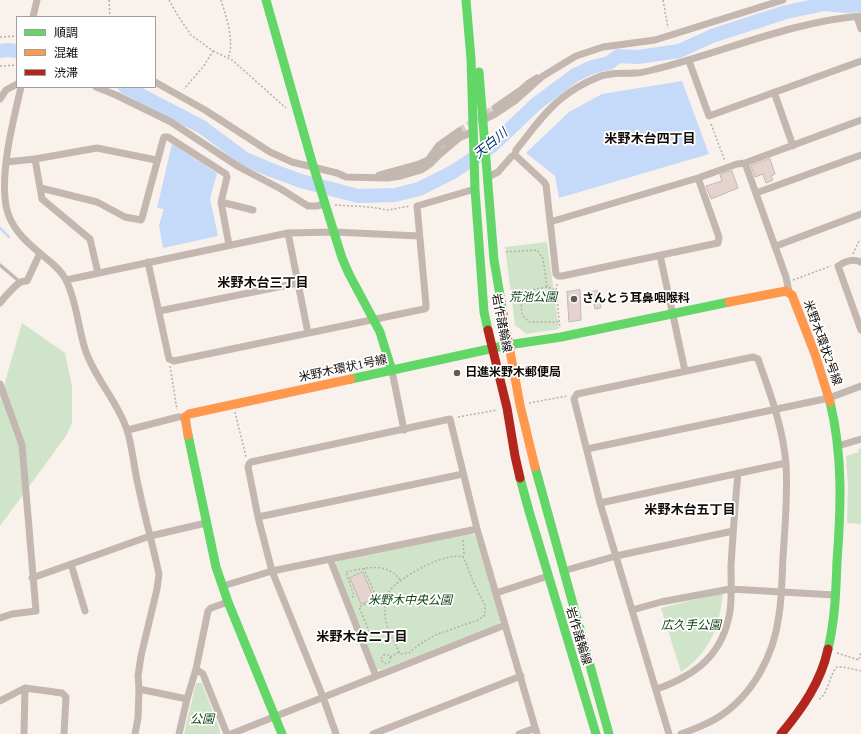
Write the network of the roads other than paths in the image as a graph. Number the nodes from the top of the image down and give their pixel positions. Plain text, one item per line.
1 (37, 0) edge
2 (266, 0) edge
3 (466, 0) edge
4 (473, 0) edge
5 (783, 0) edge
6 (34, 16) edge
7 (859, 16) edge
8 (861, 29) edge
9 (689, 61) junction
10 (861, 61) edge
11 (543, 76) junction
12 (156, 83) edge
13 (16, 85) edge
14 (21, 88) edge
15 (98, 88) edge
16 (774, 92) junction
17 (0, 99) edge
18 (495, 108) tunnel mouth
19 (483, 120) junction
20 (861, 120) edge
21 (459, 131) tunnel mouth
22 (474, 133) junction
23 (793, 146) junction
24 (515, 155) junction
25 (861, 155) edge
26 (35, 158) junction
27 (156, 160) junction
28 (6, 162) junction
29 (745, 162) junction
30 (314, 167) junction
31 (373, 176) junction
32 (488, 177) junction
33 (698, 178) junction
34 (41, 188) junction
35 (476, 189) junction
36 (756, 193) junction
37 (221, 202) junction
38 (324, 202) junction
39 (253, 210) dead end
40 (861, 214) edge
41 (550, 222) junction
42 (334, 232) junction
43 (288, 233) junction
44 (419, 236) junction
45 (229, 245) junction
46 (776, 246) junction
47 (40, 254) junction
48 (660, 255) junction
49 (858, 261) edge
50 (148, 262) junction
51 (0, 265) edge
52 (98, 273) junction
53 (66, 280) junction
54 (20, 282) junction
55 (298, 283) junction
56 (789, 292) junction
57 (0, 303) edge
58 (159, 311) junction
59 (673, 313) junction
60 (374, 320) junction
61 (860, 325) edge
62 (308, 334) junction
63 (508, 345) junction
64 (493, 349) junction
65 (392, 371) junction
66 (685, 371) junction
67 (0, 384) edge
68 (861, 386) edge
69 (829, 398) junction
70 (776, 409) junction
71 (183, 418) junction
72 (128, 430) junction
73 (404, 430) junction
74 (861, 439) edge
75 (838, 446) junction
76 (587, 449) junction
77 (786, 463) junction
78 (738, 473) junction
79 (463, 474) junction
80 (600, 503) junction
81 (258, 517) junction
82 (206, 523) junction
83 (477, 529) junction
84 (733, 531) junction
85 (150, 536) junction
86 (616, 556) junction
87 (330, 558) junction
88 (71, 564) junction
89 (272, 571) junction
90 (563, 571) junction
91 (548, 576) junction
92 (32, 578) junction
93 (223, 586) junction
94 (730, 589) junction
95 (781, 592) junction
96 (496, 593) junction
97 (835, 595) junction
98 (228, 602) junction
99 (632, 610) junction
100 (85, 611) dead end
101 (0, 618) edge
102 (505, 625) junction
103 (196, 669) junction
104 (376, 676) junction
105 (520, 676) junction
106 (25, 688) junction
107 (140, 689) junction
108 (656, 689) junction
109 (323, 697) junction
110 (187, 699) junction
111 (0, 701) edge
112 (275, 716) junction
113 (536, 731) edge
114 (24, 734) edge
115 (64, 734) edge
116 (135, 734) edge
117 (179, 734) edge
118 (227, 734) edge
119 (231, 734) edge
120 (282, 734) edge
121 (336, 734) edge
122 (373, 734) edge
123 (519, 734) edge
124 (596, 734) edge
125 (609, 734) edge
126 (669, 734) edge
127 (682, 734) edge
128 (781, 734) edge

1 - 6 street
2 - 30 street
3 - 22 street, 岩作諸輪線
4 - 19 street, 岩作諸輪線
5 - 11 street
7 - 8 street
7 - 9 street
9 - 16 street
9 - 24 street
10 - 16 street
11 - 18 street
11 - 19 street
12 - 30 street
13 - 17 street
14 - 28 street
15 - 38 street
16 - 23 street
19 - 32 street, 岩作諸輪線
20 - 23 street
21 - 31 street
22 - 31 street
22 - 35 street, 岩作諸輪線
23 - 29 street
24 - 32 street
24 - 41 street
25 - 36 street
26 - 27 street
26 - 28 street
26 - 34 street
27 - 34 street
27 - 37 street
28 - 47 street
29 - 33 street
29 - 36 street
30 - 31 street
30 - 38 street
32 - 63 street, 岩作諸輪線
33 - 41 street
33 - 48 street
34 - 52 street
35 - 44 street
35 - 64 street, 岩作諸輪線
36 - 46 street
37 - 39 street
37 - 45 street
38 - 42 street
40 - 46 street
41 - 48 street
42 - 43 street
42 - 44 street
42 - 60 street
43 - 45 street
43 - 55 street
44 - 60 street
45 - 50 street
46 - 56 street
47 - 53 street
47 - 54 street
48 - 59 street
49 - 61 street
50 - 52 street
50 - 58 street
51 - 54 lane
52 - 53 street
53 - 72 street
54 - 57 street
55 - 58 street
55 - 62 street
56 - 59 street, 米野木環状2号線
56 - 69 street, 米野木環状2号線
58 - 62 street
59 - 63 street, 米野木環状2号線
59 - 66 street
60 - 62 street
60 - 65 street
63 - 64 street, 米野木環状1号線
63 - 90 street, 岩作諸輪線
64 - 65 street, 米野木環状1号線
64 - 91 street, 岩作諸輪線
65 - 71 street, 米野木環状1号線
65 - 73 street
66 - 70 street
66 - 76 street
67 - 92 street
68 - 69 street
69 - 70 street
69 - 75 street, 米野木環状2号線
70 - 76 street
70 - 77 street
71 - 72 street
71 - 82 street
72 - 85 street
73 - 79 street
73 - 81 street
74 - 75 street
75 - 97 street, 米野木環状2号線
76 - 80 street
77 - 78 street
77 - 95 street
78 - 80 street
78 - 84 street
79 - 81 street
79 - 83 street
80 - 86 street
81 - 89 street
82 - 85 street
82 - 93 street
83 - 87 street
83 - 96 street
84 - 86 street
84 - 94 street
85 - 88 street
85 - 107 street
86 - 90 street
86 - 99 street
87 - 89 street
87 - 104 street
88 - 92 street
88 - 100 street
89 - 93 street
89 - 109 street
90 - 125 street, 岩作諸輪線
91 - 96 street
91 - 124 street, 岩作諸輪線
92 - 101 street
93 - 98 street
94 - 95 street
94 - 99 street
94 - 108 street
95 - 97 street
95 - 127 street
96 - 102 street
97 - 128 street, 米野木環状2号線
98 - 103 street
98 - 112 street
99 - 108 street
102 - 104 street
102 - 105 street
103 - 110 street
103 - 118 street
104 - 109 street
105 - 113 street
105 - 122 street
106 - 111 street
106 - 114 street
106 - 115 street
107 - 110 street
107 - 116 street
108 - 126 street
109 - 112 street
109 - 121 street
110 - 117 street
112 - 119 street
112 - 120 street
113 - 123 street

